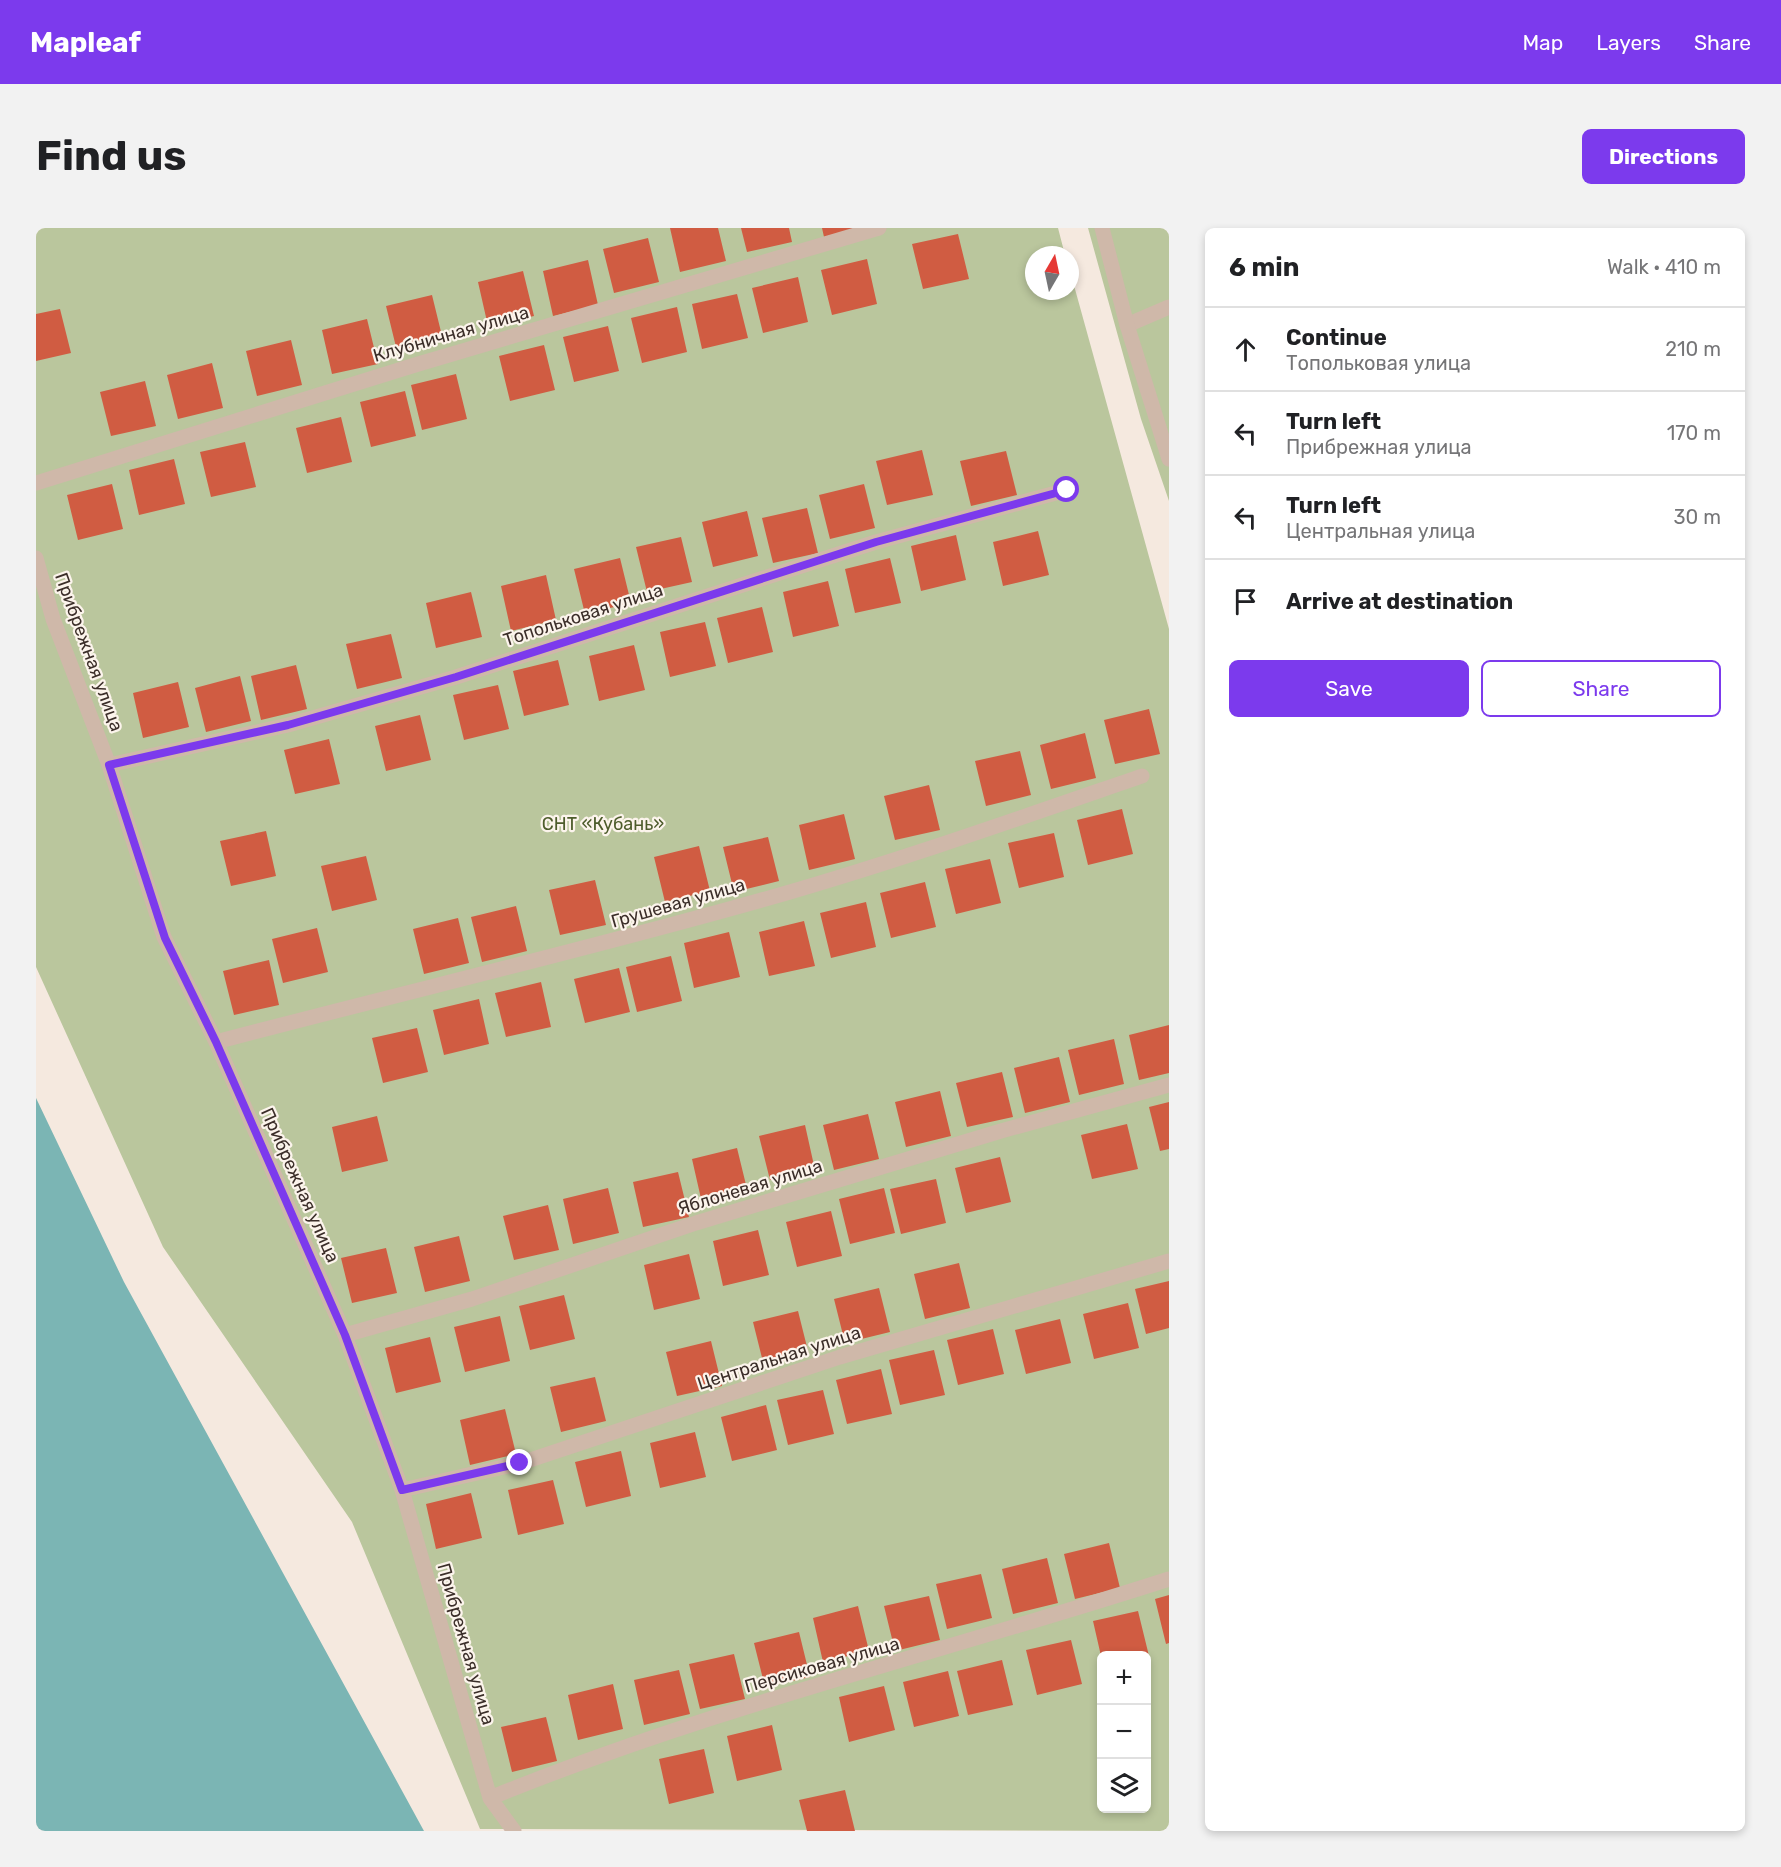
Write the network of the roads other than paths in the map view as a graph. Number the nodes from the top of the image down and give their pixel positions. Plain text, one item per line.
1 (879, 228) edge
2 (1102, 228) edge
3 (1169, 307) edge
4 (1127, 325) junction
5 (1169, 459) edge
6 (36, 483) edge
7 (1067, 490) dead end
8 (36, 558) edge
9 (109, 765) junction
10 (1142, 776) dead end
11 (216, 1042) junction
12 (1169, 1085) edge
13 (1169, 1261) edge
14 (345, 1335) junction
15 (402, 1490) junction
16 (1169, 1579) edge
17 (490, 1798) junction
18 (514, 1831) edge

1 - 6 street, Клубничная улица
2 - 4 street
3 - 4 street
4 - 5 street
7 - 9 street, Топольковая улица
8 - 9 street, Прибрежная улица
9 - 11 street, Прибрежная улица
10 - 11 street, Грушевая улица
11 - 14 street, Прибрежная улица
12 - 14 street, Яблоневая улица
13 - 15 street, Центральная улица
14 - 15 street, Прибрежная улица
15 - 17 street, Прибрежная улица
16 - 17 street, Персиковая улица
17 - 18 street, Прибрежная улица

